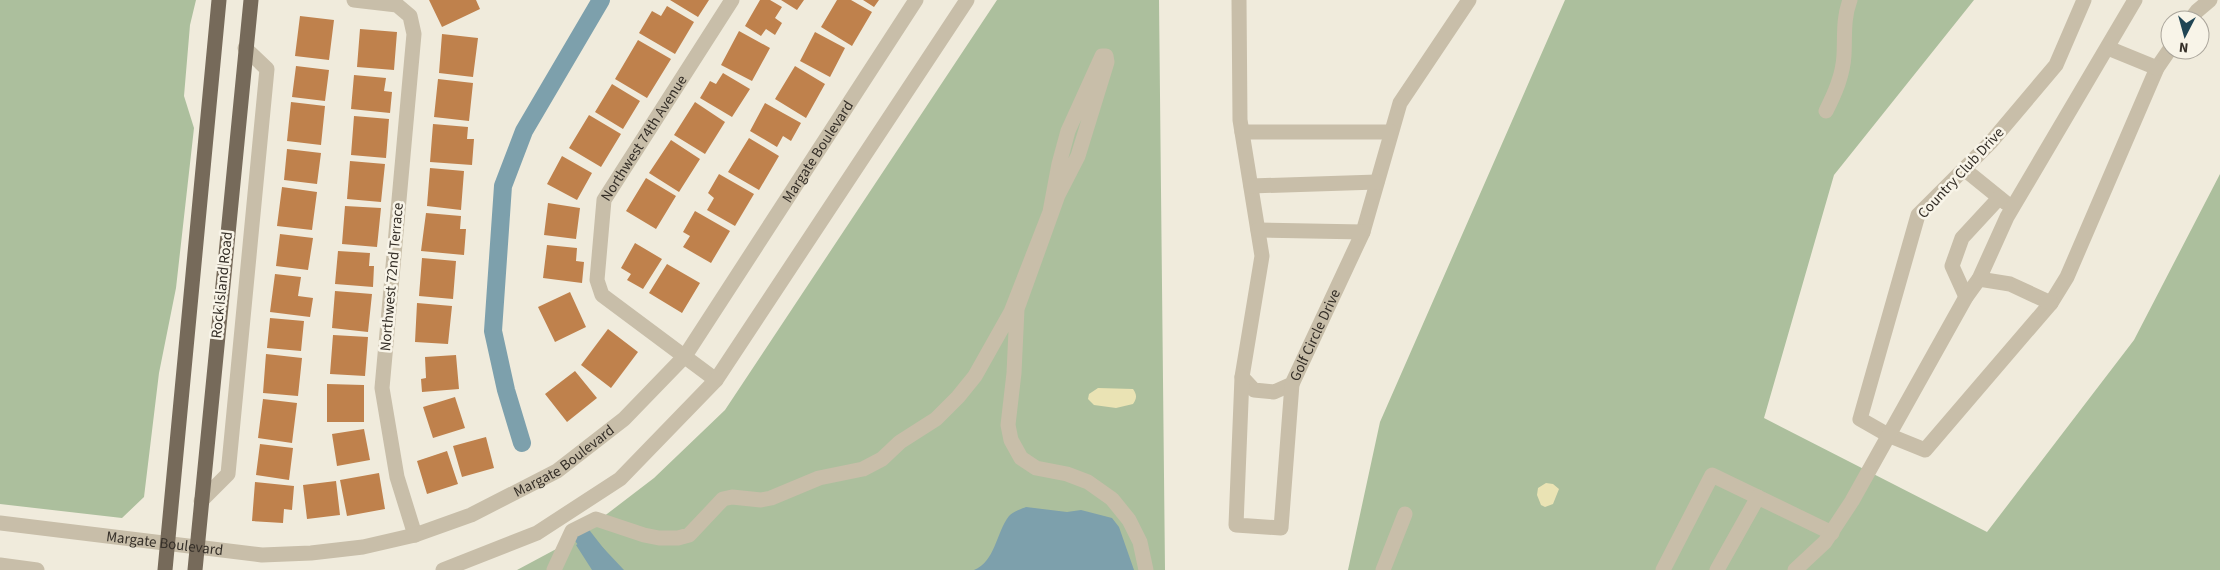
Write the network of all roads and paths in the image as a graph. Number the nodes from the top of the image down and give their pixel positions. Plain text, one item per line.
1 (219, 0) edge
2 (250, 0) edge
3 (354, 0) edge
4 (732, 0) edge
5 (916, 0) edge
6 (967, 0) edge
7 (1239, 0) edge
8 (1469, 0) edge
9 (1850, 0) edge
10 (2084, 0) edge
11 (2135, 0) edge
12 (2210, 0) edge
13 (2198, 10) edge
14 (246, 48) junction
15 (2108, 48) junction
16 (2162, 60) edge
17 (2157, 68) junction
18 (1826, 111) dead end
19 (1242, 132) junction
20 (1391, 132) junction
21 (1964, 169) junction
22 (1377, 182) junction
23 (1251, 186) junction
24 (1999, 198) junction
25 (2012, 208) junction
26 (1258, 230) junction
27 (1364, 232) junction
28 (1979, 279) junction
29 (1966, 297) junction
30 (2051, 303) junction
31 (684, 356) junction
32 (1242, 377) junction
33 (716, 380) junction
34 (1292, 384) junction
35 (1888, 434) junction
36 (1758, 497) junction
37 (201, 501) junction
38 (1405, 514) dead end
39 (0, 523) edge
40 (1832, 533) junction
41 (415, 535) junction
42 (168, 543) junction
43 (197, 547) junction
44 (0, 565) edge
45 (37, 570) edge
46 (165, 570) edge
47 (196, 570) edge
48 (443, 570) edge
49 (554, 570) edge
50 (1146, 570) edge
51 (1383, 570) edge
52 (1663, 570) edge
53 (1717, 570) edge
54 (1795, 570) edge

1 - 42 main road, Rock Island Road
2 - 14 main road, Rock Island Road
3 - 41 street, Northwest 72nd Terrace
4 - 31 street, Northwest 74th Avenue
5 - 31 street, Margate Boulevard
6 - 33 street
7 - 19 street
8 - 20 street, Golf Circle Drive
9 - 18 street
10 - 21 street, Country Club Drive
11 - 15 street
12 - 13 street
14 - 37 main road, Rock Island Road
14 - 37 street
15 - 17 street
15 - 25 street
16 - 17 street, Country Club Drive
17 - 30 street, Country Club Drive
19 - 20 street
19 - 23 street
20 - 22 street, Golf Circle Drive
21 - 24 street
21 - 35 street, Country Club Drive
22 - 23 street
22 - 27 street, Golf Circle Drive
23 - 26 street
24 - 25 street
24 - 29 street
25 - 28 street
26 - 27 street
26 - 32 street
27 - 34 street, Golf Circle Drive
28 - 29 street
28 - 30 street
29 - 35 street
30 - 35 street, Country Club Drive
31 - 33 street, Northwest 74th Avenue
31 - 41 street, Margate Boulevard
32 - 34 street, Golf Circle Drive
32 - 34 street
33 - 48 street
35 - 40 street
36 - 40 street
36 - 52 street
36 - 53 street
37 - 43 main road, Rock Island Road
38 - 51 street
39 - 42 street, Margate Boulevard
40 - 54 street
41 - 43 street, Margate Boulevard
42 - 43 street, Margate Boulevard
42 - 46 main road, Rock Island Road
43 - 47 main road, Rock Island Road
44 - 45 street
49 - 50 street

